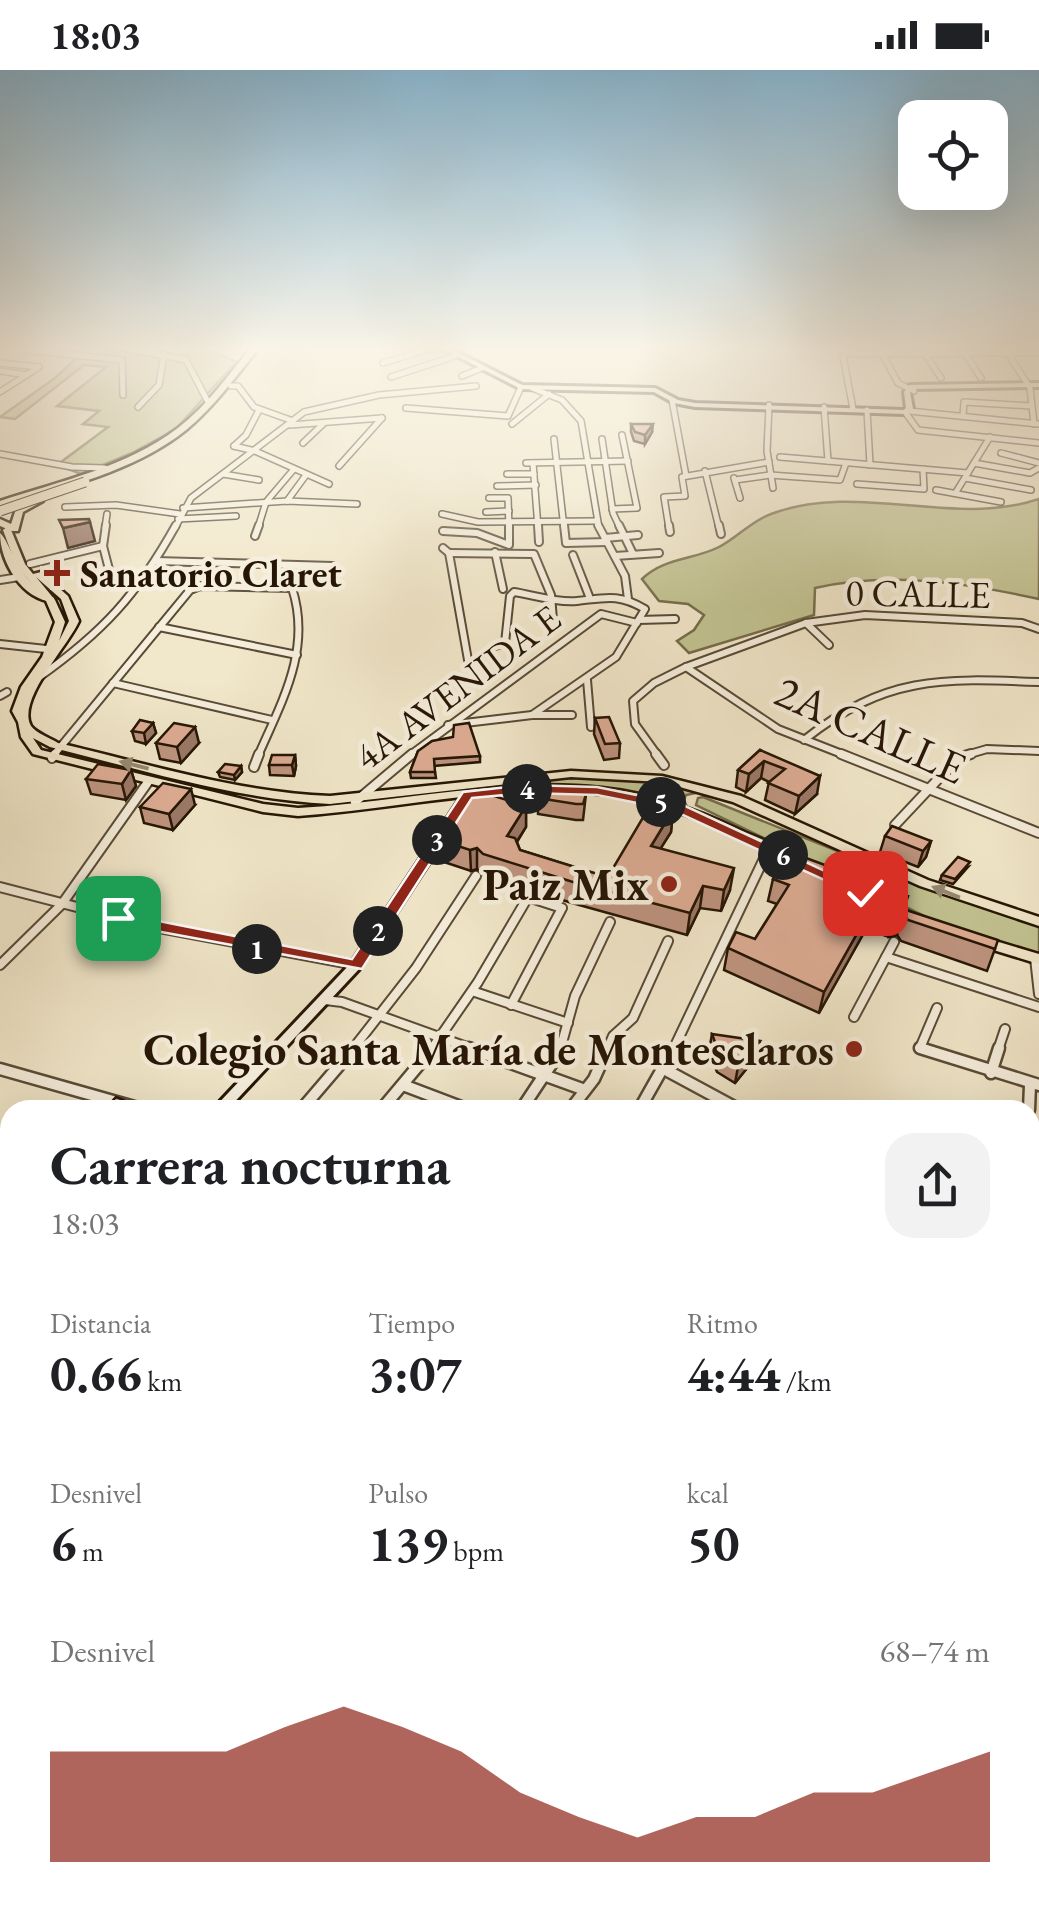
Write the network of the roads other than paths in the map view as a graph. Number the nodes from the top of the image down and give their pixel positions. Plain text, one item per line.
1 (174, 434) edge
2 (184, 434) edge
3 (246, 434) edge
4 (277, 434) edge
5 (312, 434) edge
6 (367, 434) edge
7 (582, 434) edge
8 (769, 434) edge
9 (826, 434) edge
10 (869, 434) edge
11 (957, 434) edge
12 (622, 435) dead end
13 (675, 436) joint
14 (990, 437) junction
15 (602, 438) dead end
16 (554, 439) dead end
17 (303, 443) dead end
18 (1039, 443) edge
19 (669, 447) dead end
20 (165, 448) junction
21 (255, 451) junction
22 (1002, 453) dead end
23 (0, 454) edge
24 (780, 457) dead end
25 (807, 459) junction
26 (628, 461) junction
27 (828, 461) junction
28 (556, 462) junction
29 (587, 462) junction
30 (606, 462) junction
31 (769, 462) junction
32 (846, 463) junction
33 (118, 464) junction
34 (974, 464) junction
35 (870, 465) junction
36 (338, 466) dead end
37 (731, 466) junction
38 (884, 466) junction
39 (1038, 466) edge
40 (72, 467) junction
41 (104, 468) junction
42 (294, 469) junction
43 (923, 470) junction
44 (705, 472) junction
45 (223, 474) junction
46 (507, 474) dead end
47 (534, 474) junction
48 (306, 475) junction
49 (770, 475) junction
50 (966, 476) junction
51 (684, 477) junction
52 (802, 477) junction
53 (84, 478) junction
54 (258, 480) dead end
55 (735, 480) junction
56 (883, 480) dead end
57 (329, 484) dead end
58 (858, 484) dead end
59 (536, 485) junction
60 (497, 486) dead end
61 (773, 488) dead end
62 (936, 490) dead end
63 (1031, 490) dead end
64 (956, 492) junction
65 (490, 498) dead end
66 (740, 498) dead end
67 (288, 501) junction
68 (300, 501) junction
69 (266, 502) junction
70 (330, 502) junction
71 (1001, 502) dead end
72 (357, 504) dead end
73 (593, 505) junction
74 (65, 507) dead end
75 (612, 507) junction
76 (509, 511) junction
77 (486, 512) dead end
78 (296, 513) dead end
79 (107, 514) dead end
80 (180, 514) junction
81 (326, 514) dead end
82 (442, 514) dead end
83 (236, 516) dead end
84 (4, 521) edge
85 (538, 521) junction
86 (563, 521) junction
87 (510, 522) junction
88 (596, 522) junction
89 (443, 531) dead end
90 (670, 532) dead end
91 (721, 534) dead end
92 (638, 535) dead end
93 (255, 536) dead end
94 (623, 536) junction
95 (606, 540) junction
96 (538, 542) dead end
97 (103, 546) junction
98 (495, 552) junction
99 (659, 552) dead end
100 (633, 554) junction
101 (573, 555) dead end
102 (615, 556) junction
103 (647, 557) joint
104 (156, 561) junction
105 (30, 564) junction
106 (333, 566) dead end
107 (19, 576) junction
108 (0, 580) edge
109 (112, 581) dead end
110 (503, 589) dead end
111 (551, 595) junction
112 (589, 596) junction
113 (628, 599) junction
114 (50, 600) junction
115 (675, 619) dead end
116 (553, 620) dead end
117 (638, 621) junction
118 (803, 624) junction
119 (158, 627) junction
120 (1037, 627) edge
121 (0, 644) edge
122 (830, 645) dead end
123 (496, 646) dead end
124 (46, 649) junction
125 (298, 655) junction
126 (468, 660) dead end
127 (686, 667) junction
128 (34, 679) junction
129 (587, 680) junction
130 (1039, 682) edge
131 (113, 683) junction
132 (2, 702) edge
133 (532, 715) junction
134 (572, 715) dead end
135 (272, 720) junction
136 (445, 726) junction
137 (591, 728) edge
138 (10, 736) dead end
139 (804, 740) junction
140 (62, 747) junction
141 (1039, 751) edge
142 (52, 758) junction
143 (664, 764) dead end
144 (254, 767) dead end
145 (541, 777) junction
146 (148, 782) junction
147 (926, 790) junction
148 (468, 795) junction
149 (355, 804) junction
150 (895, 825) edge
151 (1039, 834) edge
152 (769, 848) junction
153 (862, 856) junction
154 (476, 876) dead end
155 (0, 886) edge
156 (62, 904) junction
157 (610, 922) dead end
158 (1039, 922) edge
159 (966, 937) edge
160 (668, 940) dead end
161 (894, 942) dead end
162 (886, 957) junction
163 (1037, 958) edge
164 (0, 965) edge
165 (356, 965) junction
166 (475, 992) junction
167 (1039, 994) edge
168 (325, 1000) junction
169 (511, 1004) junction
170 (1039, 1007) edge
171 (937, 1008) dead end
172 (384, 1016) junction
173 (854, 1017) dead end
174 (568, 1024) junction
175 (1005, 1029) dead end
176 (443, 1038) junction
177 (0, 1070) edge
178 (664, 1070) junction
179 (991, 1073) junction
180 (546, 1074) junction
181 (404, 1085) junction
182 (1034, 1085) edge
183 (585, 1090) junction
184 (109, 1100) edge
185 (229, 1100) edge
186 (311, 1100) edge
187 (390, 1100) edge
188 (443, 1100) edge
189 (528, 1100) edge
190 (578, 1100) edge
191 (645, 1100) edge
192 (721, 1100) edge

1 - 33 highway
2 - 20 highway
3 - 21 street
4 - 21 street
5 - 17 street
6 - 36 street
7 - 29 street
8 - 31 street
9 - 27 street
10 - 35 street
11 - 14 street
12 - 26 street
13 - 19 street
13 - 51 street
14 - 18 street
14 - 34 street
15 - 30 street
16 - 28 street
20 - 53 highway
20 - 84 highway
21 - 42 street
21 - 45 street
22 - 39 street
23 - 40 street
24 - 25 street
25 - 27 street
25 - 52 street
26 - 30 street
26 - 75 street
27 - 32 street
28 - 29 street
28 - 47 street
28 - 86 street
29 - 30 street
29 - 73 street
30 - 75 street
31 - 37 street
31 - 49 street
32 - 35 street
32 - 52 street
33 - 41 highway
33 - 84 highway
34 - 39 street
34 - 50 street
35 - 38 street
37 - 44 street
37 - 55 street
38 - 43 street
38 - 56 street
40 - 41 street
40 - 53 street
41 - 53 highway
42 - 48 street
42 - 69 street
43 - 50 street
43 - 58 street
44 - 51 street
44 - 91 street
45 - 54 street
45 - 80 street
46 - 47 street
47 - 59 street
48 - 57 street
48 - 67 street
49 - 52 street
49 - 55 street
49 - 61 street
50 - 63 street
50 - 64 street
51 - 90 street
53 - 84 highway, bridge
55 - 66 street
59 - 60 street
59 - 85 street
62 - 64 street
64 - 71 street
65 - 76 street
67 - 68 street
67 - 69 street
68 - 70 street
68 - 78 street
69 - 80 street
69 - 93 street
70 - 72 street
70 - 81 street
73 - 75 street
73 - 88 street
74 - 80 street
75 - 94 street
76 - 77 street
76 - 87 street
79 - 97 street
80 - 83 street
80 - 104 street
82 - 87 street
84 - 105 main road
84 - 107 highway
84 - 114 main road
85 - 86 street
85 - 87 street
85 - 96 street
86 - 88 street
86 - 95 street
87 - 89 street
88 - 95 street
92 - 94 street
94 - 95 street
94 - 100 street
95 - 102 street
97 - 105 street
97 - 109 street
98 - 110 street
98 - 111 street
98 - 126 street
99 - 103 street
100 - 102 street
100 - 103 street
101 - 112 street
102 - 113 street
104 - 106 street
104 - 128 street
105 - 128 main road
107 - 108 street
107 - 114 highway
111 - 112 street
111 - 116 street
111 - 123 street
112 - 113 street
113 - 117 street
114 - 124 main road
115 - 117 street
117 - 129 street
117 - 136 street, 4A AVENIDA E
118 - 120 street, 0 CALLE
118 - 122 street
118 - 127 street, 0 CALLE
119 - 125 street
119 - 125 street
119 - 131 street
121 - 124 street
124 - 132 main road
125 - 135 street
127 - 139 street, 2A CALLE
127 - 143 street, 0 CALLE
128 - 140 main road
129 - 133 street
129 - 137 street
130 - 139 street
131 - 135 street
131 - 140 street
133 - 134 street
133 - 136 street
135 - 144 street
136 - 149 street, 4A AVENIDA E
138 - 142 main road
139 - 147 street, 2A CALLE
140 - 142 street
149 -> 140 main road
141 - 147 street
142 - 146 main road
145 - 148 main road
145 - 149 main road
145 - 153 main road
146 - 149 main road
146 - 156 street
147 - 150 street
147 - 151 street, 2A CALLE
148 - 149 main road
148 - 152 main road
148 - 165 street
152 - 153 main road
152 - 178 street
158 -> 153 main road
154 - 172 street
155 - 156 street
156 - 164 street
156 - 165 street
157 - 174 street
159 - 163 main road
160 - 183 street
161 - 162 street
162 - 170 street
162 - 173 street
163 - 167 street
165 - 168 street
166 - 169 street
166 - 169 street
166 - 176 street
168 - 172 street
168 - 185 street
169 - 174 street
171 - 179 street
172 - 176 street
172 - 186 street
174 - 180 street
175 - 179 street
176 - 180 street
176 - 181 street
177 - 184 street
178 - 191 street
178 - 192 street
179 - 182 street
180 - 183 street
180 - 189 street
181 - 187 street
181 - 188 street
183 - 190 street

